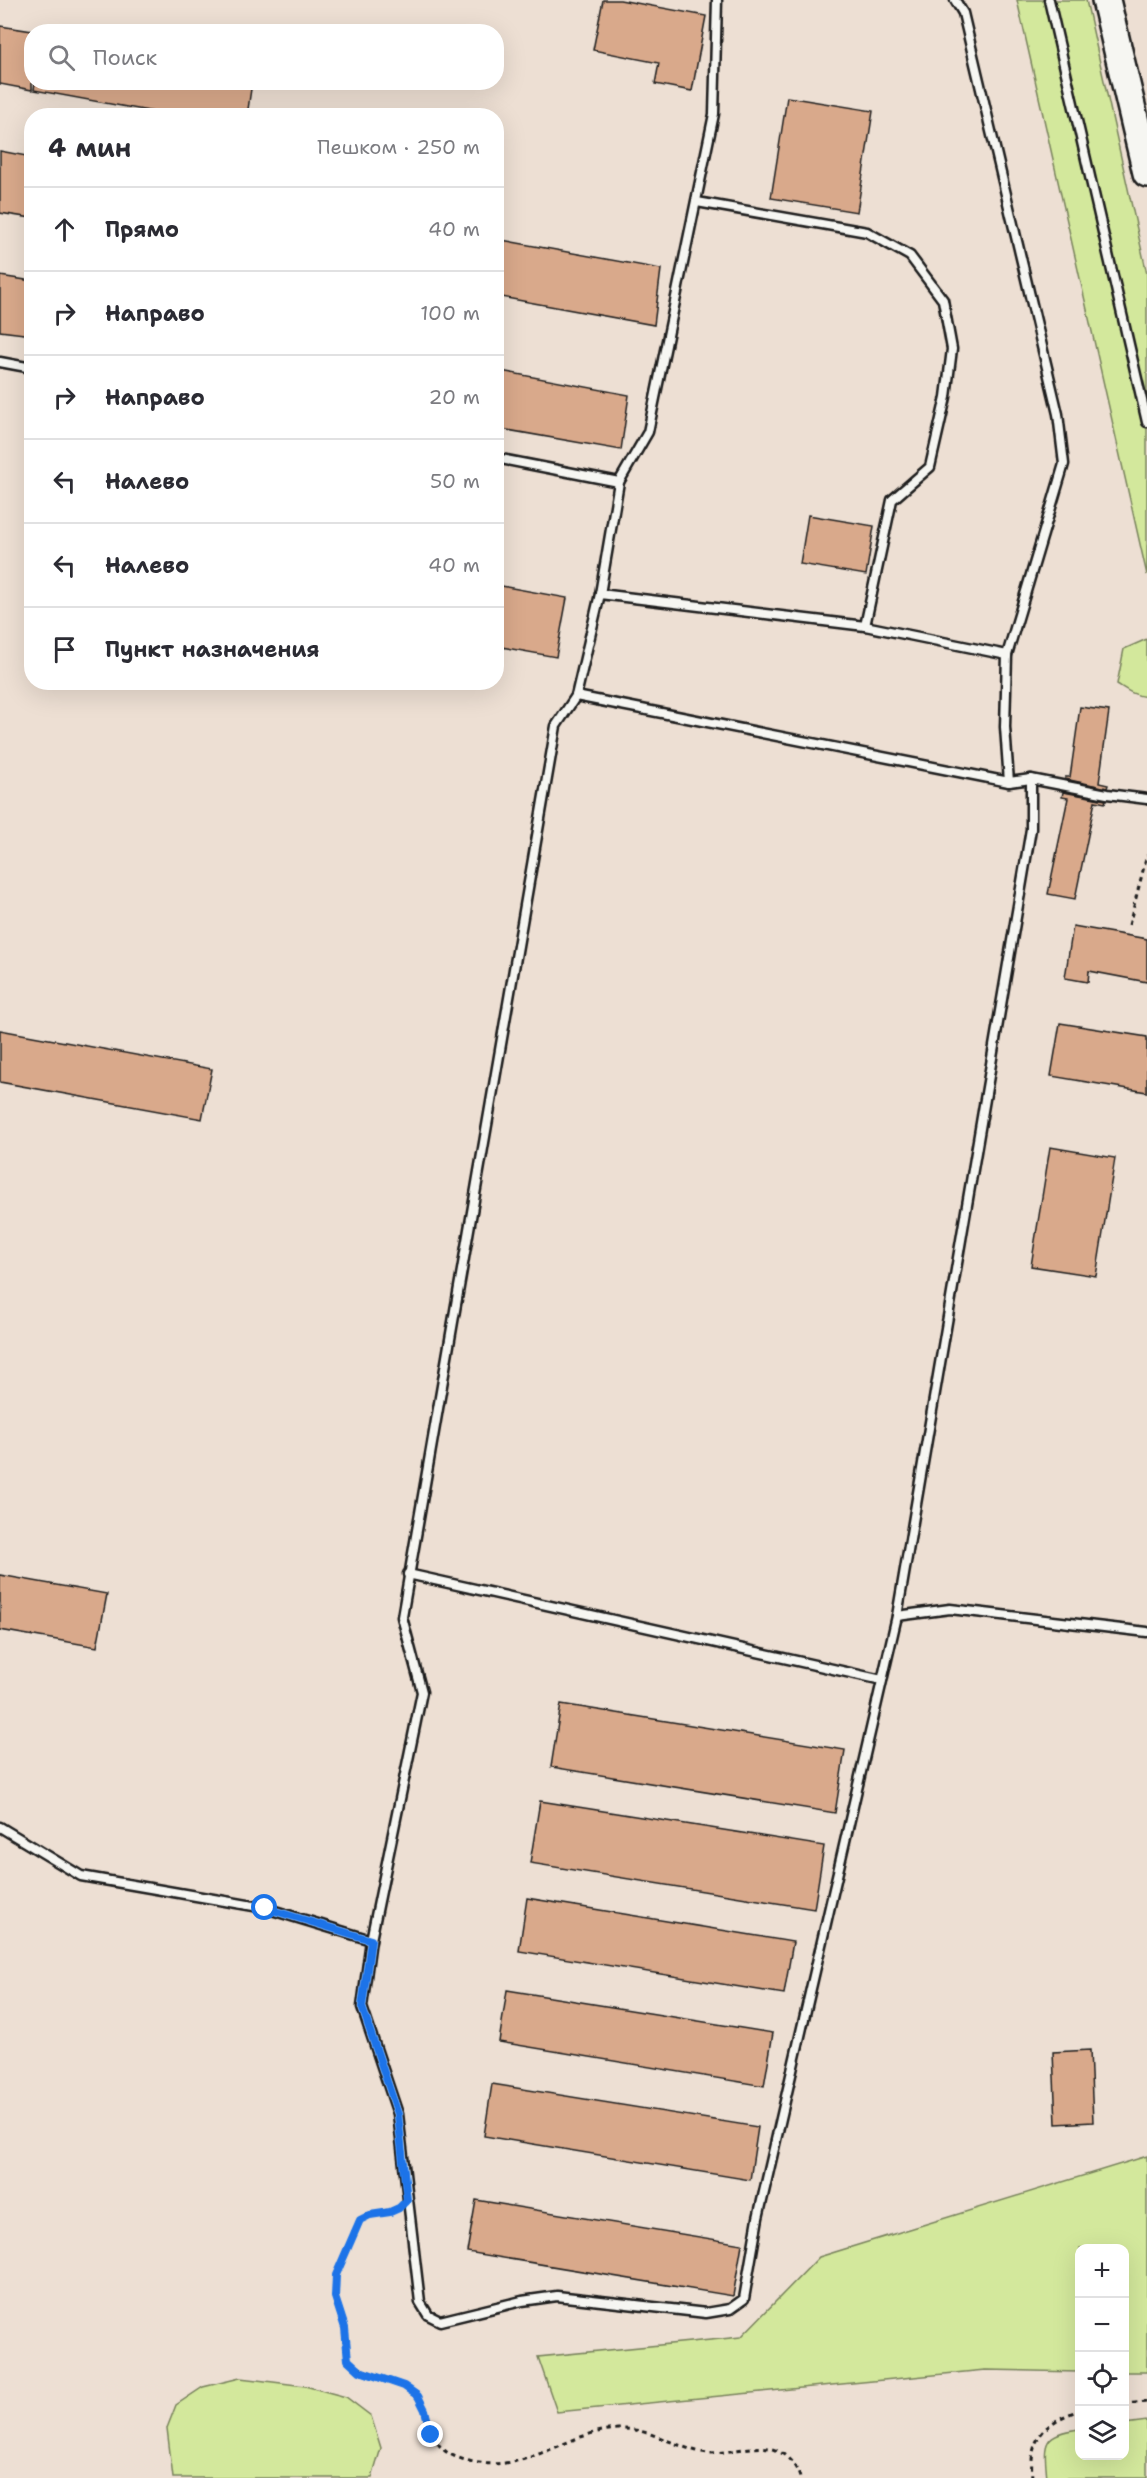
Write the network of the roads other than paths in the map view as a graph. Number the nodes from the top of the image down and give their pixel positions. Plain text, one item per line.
1 (717, 0) edge
2 (955, 0) edge
3 (1049, 0) edge
4 (1106, 0) edge
5 (1147, 173) edge
6 (697, 201) junction
7 (0, 362) edge
8 (24, 366) edge
9 (1147, 422) edge
10 (504, 460) edge
11 (619, 482) junction
12 (600, 594) junction
13 (866, 626) junction
14 (1007, 655) junction
15 (576, 696) junction
16 (1031, 778) junction
17 (1010, 782) junction
18 (1147, 799) edge
19 (408, 1574) junction
20 (897, 1616) junction
21 (1147, 1632) edge
22 (882, 1680) junction
23 (0, 1827) edge
24 (371, 1940) junction

1 - 6 lane
2 - 14 lane
3 - 9 lane
4 - 5 main road
6 - 11 lane
6 - 13 lane
7 - 8 lane
10 - 11 lane
11 - 12 lane
12 - 13 lane
12 - 15 lane
13 - 14 lane
14 - 17 lane
15 - 17 lane
15 - 19 lane
16 - 17 lane
16 - 18 lane
16 - 20 lane
19 - 22 lane
19 - 24 lane
20 - 21 lane
20 - 22 lane
22 - 24 lane
23 - 24 lane

